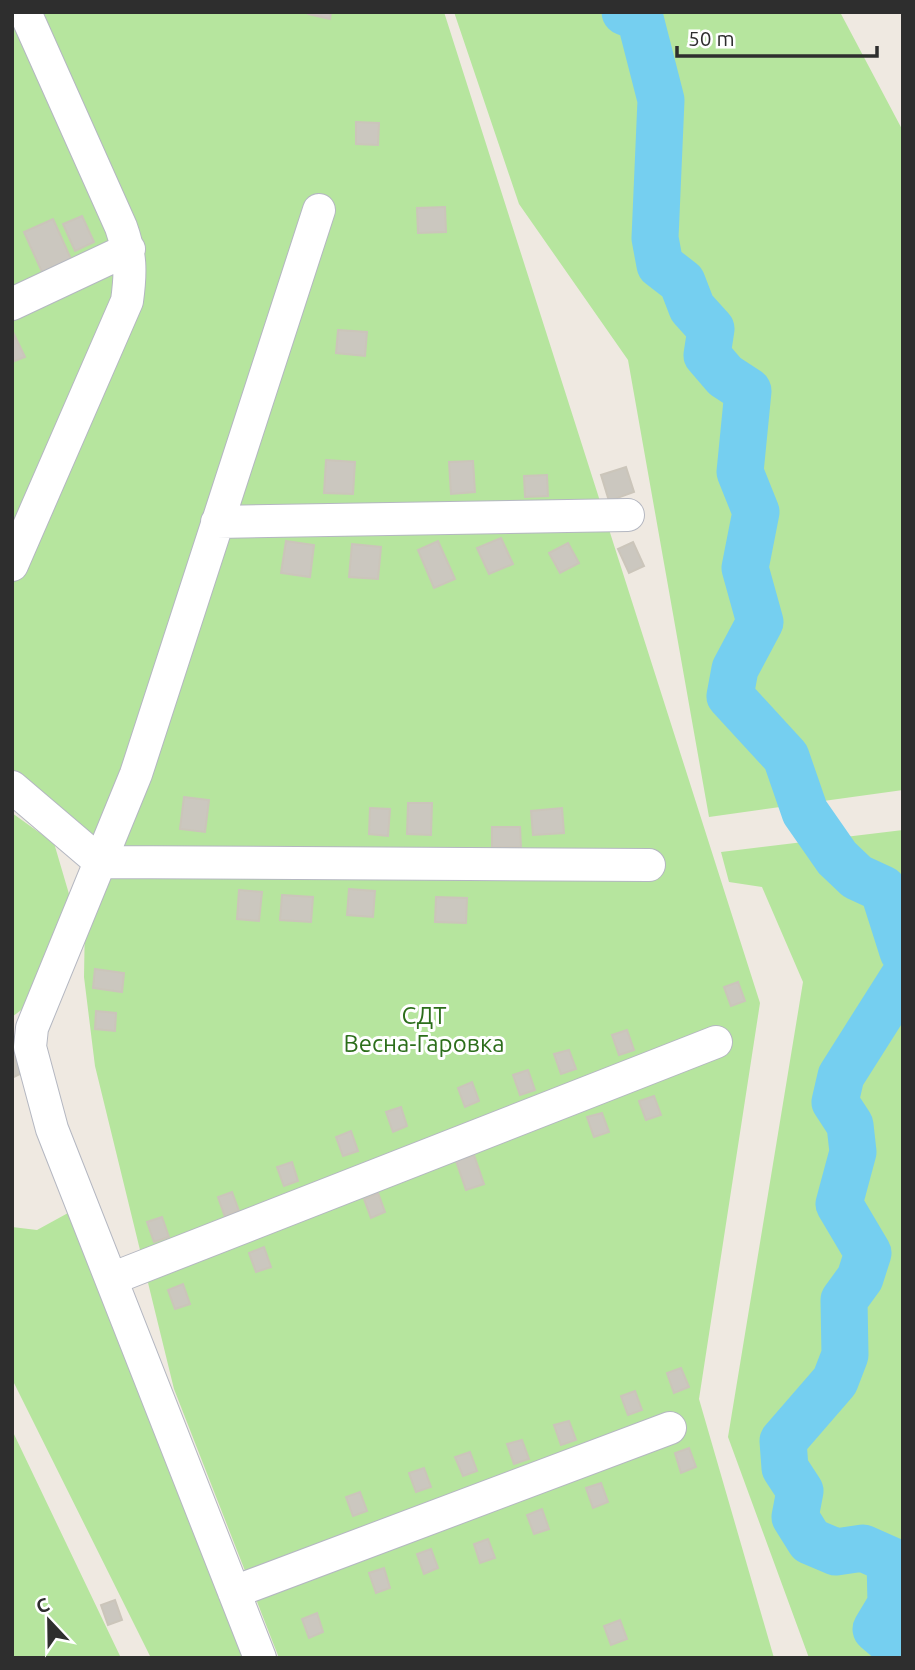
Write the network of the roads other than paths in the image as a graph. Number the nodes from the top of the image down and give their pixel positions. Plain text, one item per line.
1 (25, 12) edge
2 (319, 210) dead end
3 (129, 249) junction
4 (12, 304) edge
5 (628, 515) dead end
6 (217, 522) junction
7 (12, 565) edge
8 (12, 787) edge
9 (100, 862) junction
10 (649, 864) dead end
11 (716, 1042) dead end
12 (111, 1279) junction
13 (670, 1428) dead end
14 (234, 1592) junction
15 (260, 1658) edge

1 - 3 street
2 - 6 street
3 - 4 street
3 - 7 street
5 - 6 street
6 - 9 street
8 - 9 street
9 - 10 street
9 - 12 street
11 - 12 street
12 - 14 street
13 - 14 street
14 - 15 street

